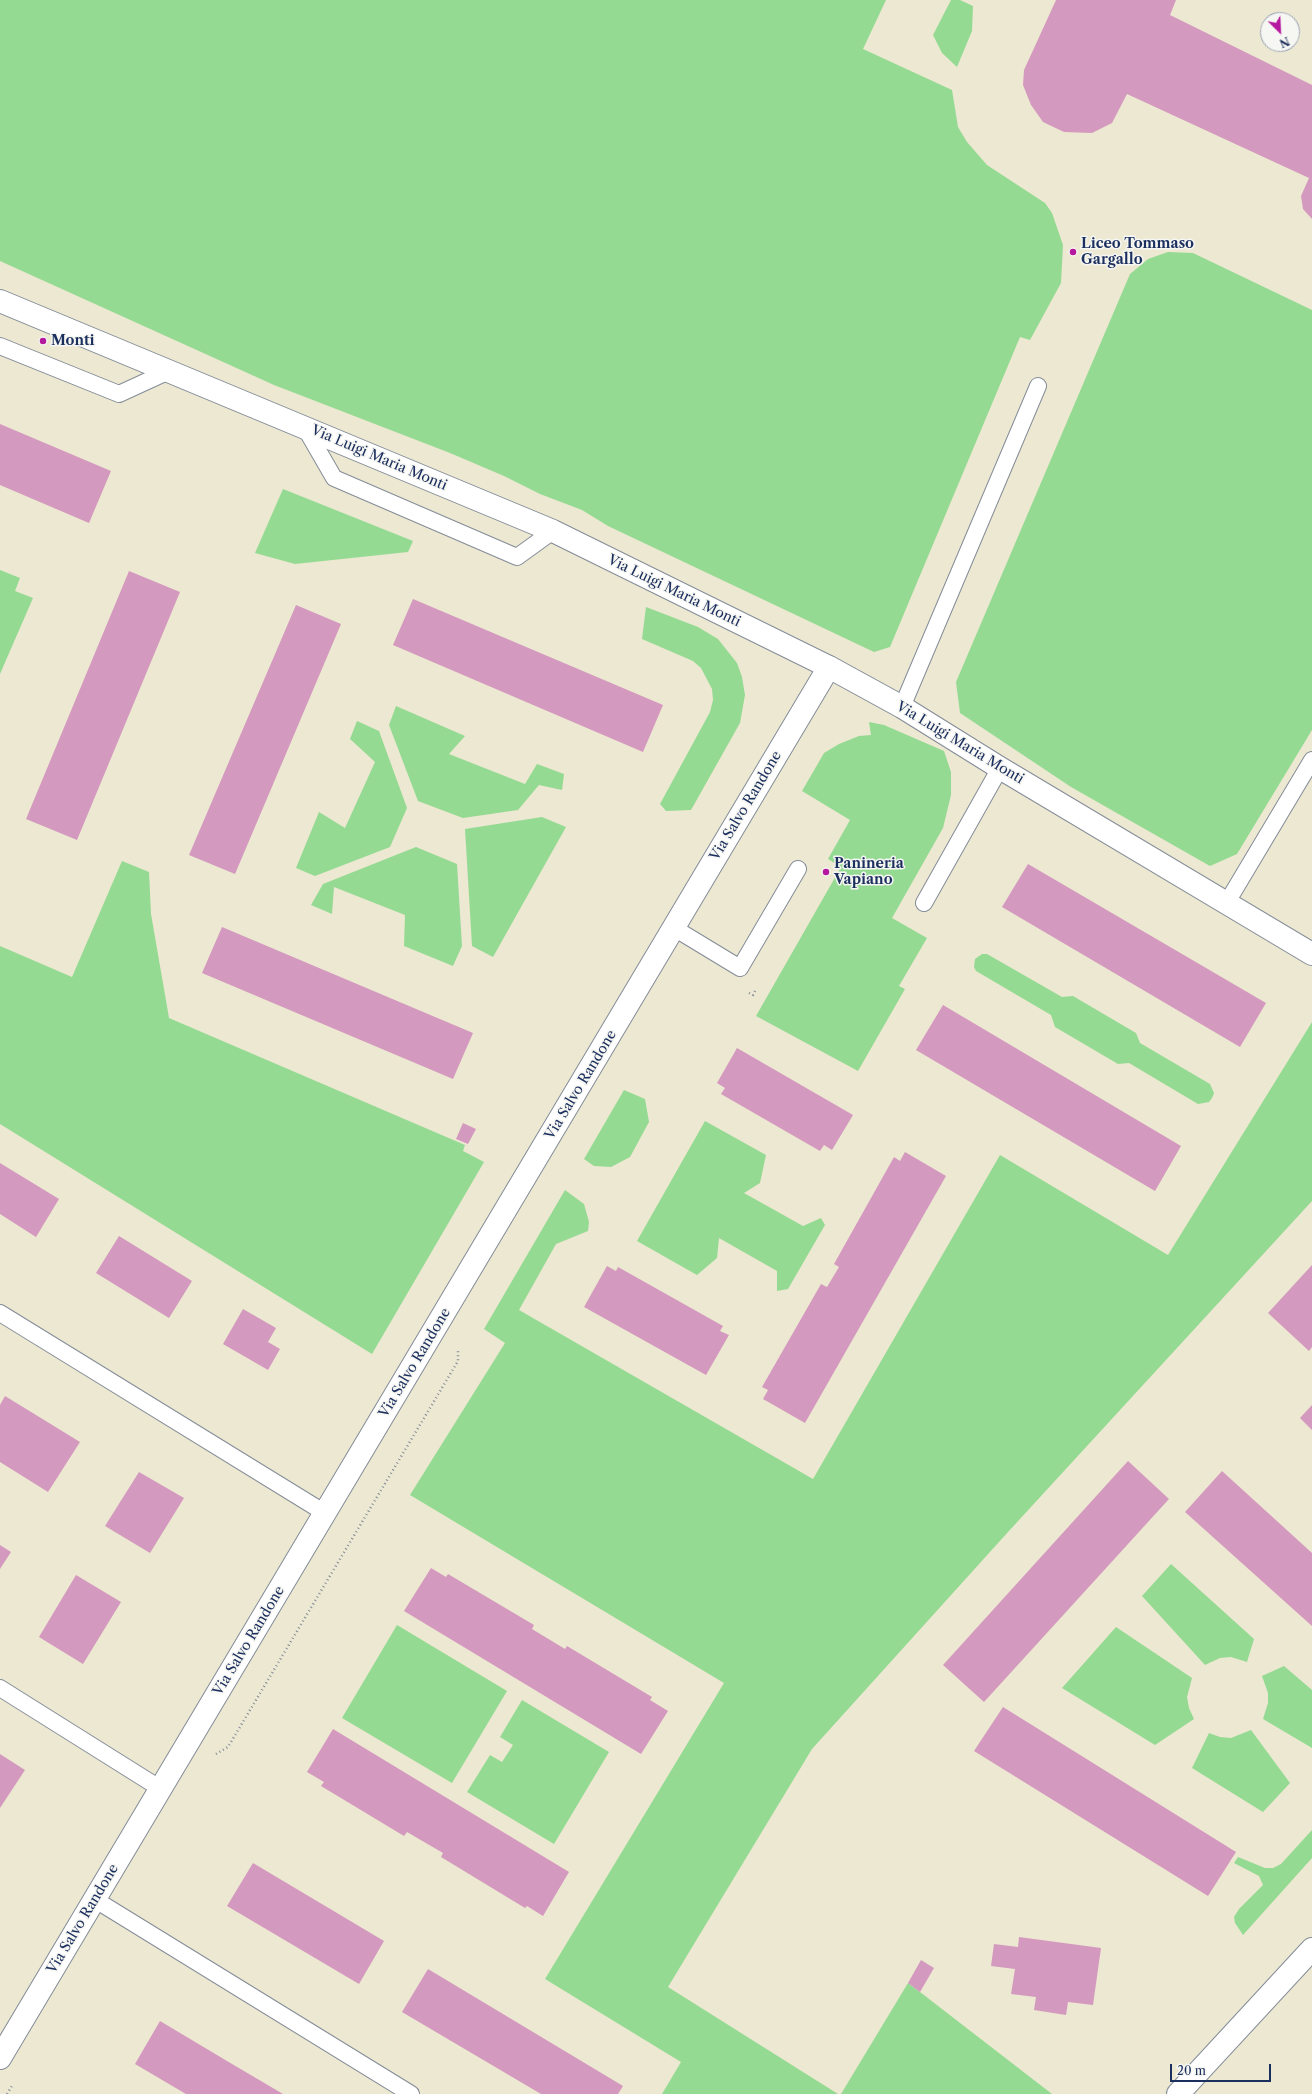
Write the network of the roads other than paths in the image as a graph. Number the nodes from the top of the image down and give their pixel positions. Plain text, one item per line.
1 (0, 301) edge
2 (0, 346) edge
3 (169, 371) junction
4 (1038, 386) dead end
5 (304, 426) junction
6 (554, 531) junction
7 (829, 668) junction
8 (902, 707) junction
9 (1312, 760) edge
10 (1000, 768) junction
11 (798, 869) dead end
12 (924, 903) dead end
13 (1226, 904) junction
14 (674, 928) junction
15 (1312, 954) edge
16 (0, 1313) edge
17 (325, 1513) junction
18 (0, 1688) edge
19 (161, 1789) junction
20 (94, 1900) junction
21 (1312, 1949) edge
22 (0, 2058) edge
23 (411, 2094) edge
24 (1178, 2094) edge

1 - 3 street, Via Luigi Maria Monti
2 - 3 lane
3 - 5 street, Via Luigi Maria Monti
4 - 8 lane
5 - 6 street, Via Luigi Maria Monti
5 - 6 lane
6 - 7 street, Via Luigi Maria Monti
7 - 8 street, Via Luigi Maria Monti
7 - 14 street, Via Salvo Randone
8 - 10 street, Via Luigi Maria Monti
9 - 13 lane
10 - 12 lane
10 - 13 street, Via Luigi Maria Monti
11 - 14 lane
13 - 15 street, Via Luigi Maria Monti
14 - 17 street, Via Salvo Randone
16 - 17 lane
17 - 19 street, Via Salvo Randone
18 - 19 lane
19 - 20 street, Via Salvo Randone
20 - 22 street, Via Salvo Randone
20 - 23 lane
21 - 24 street

